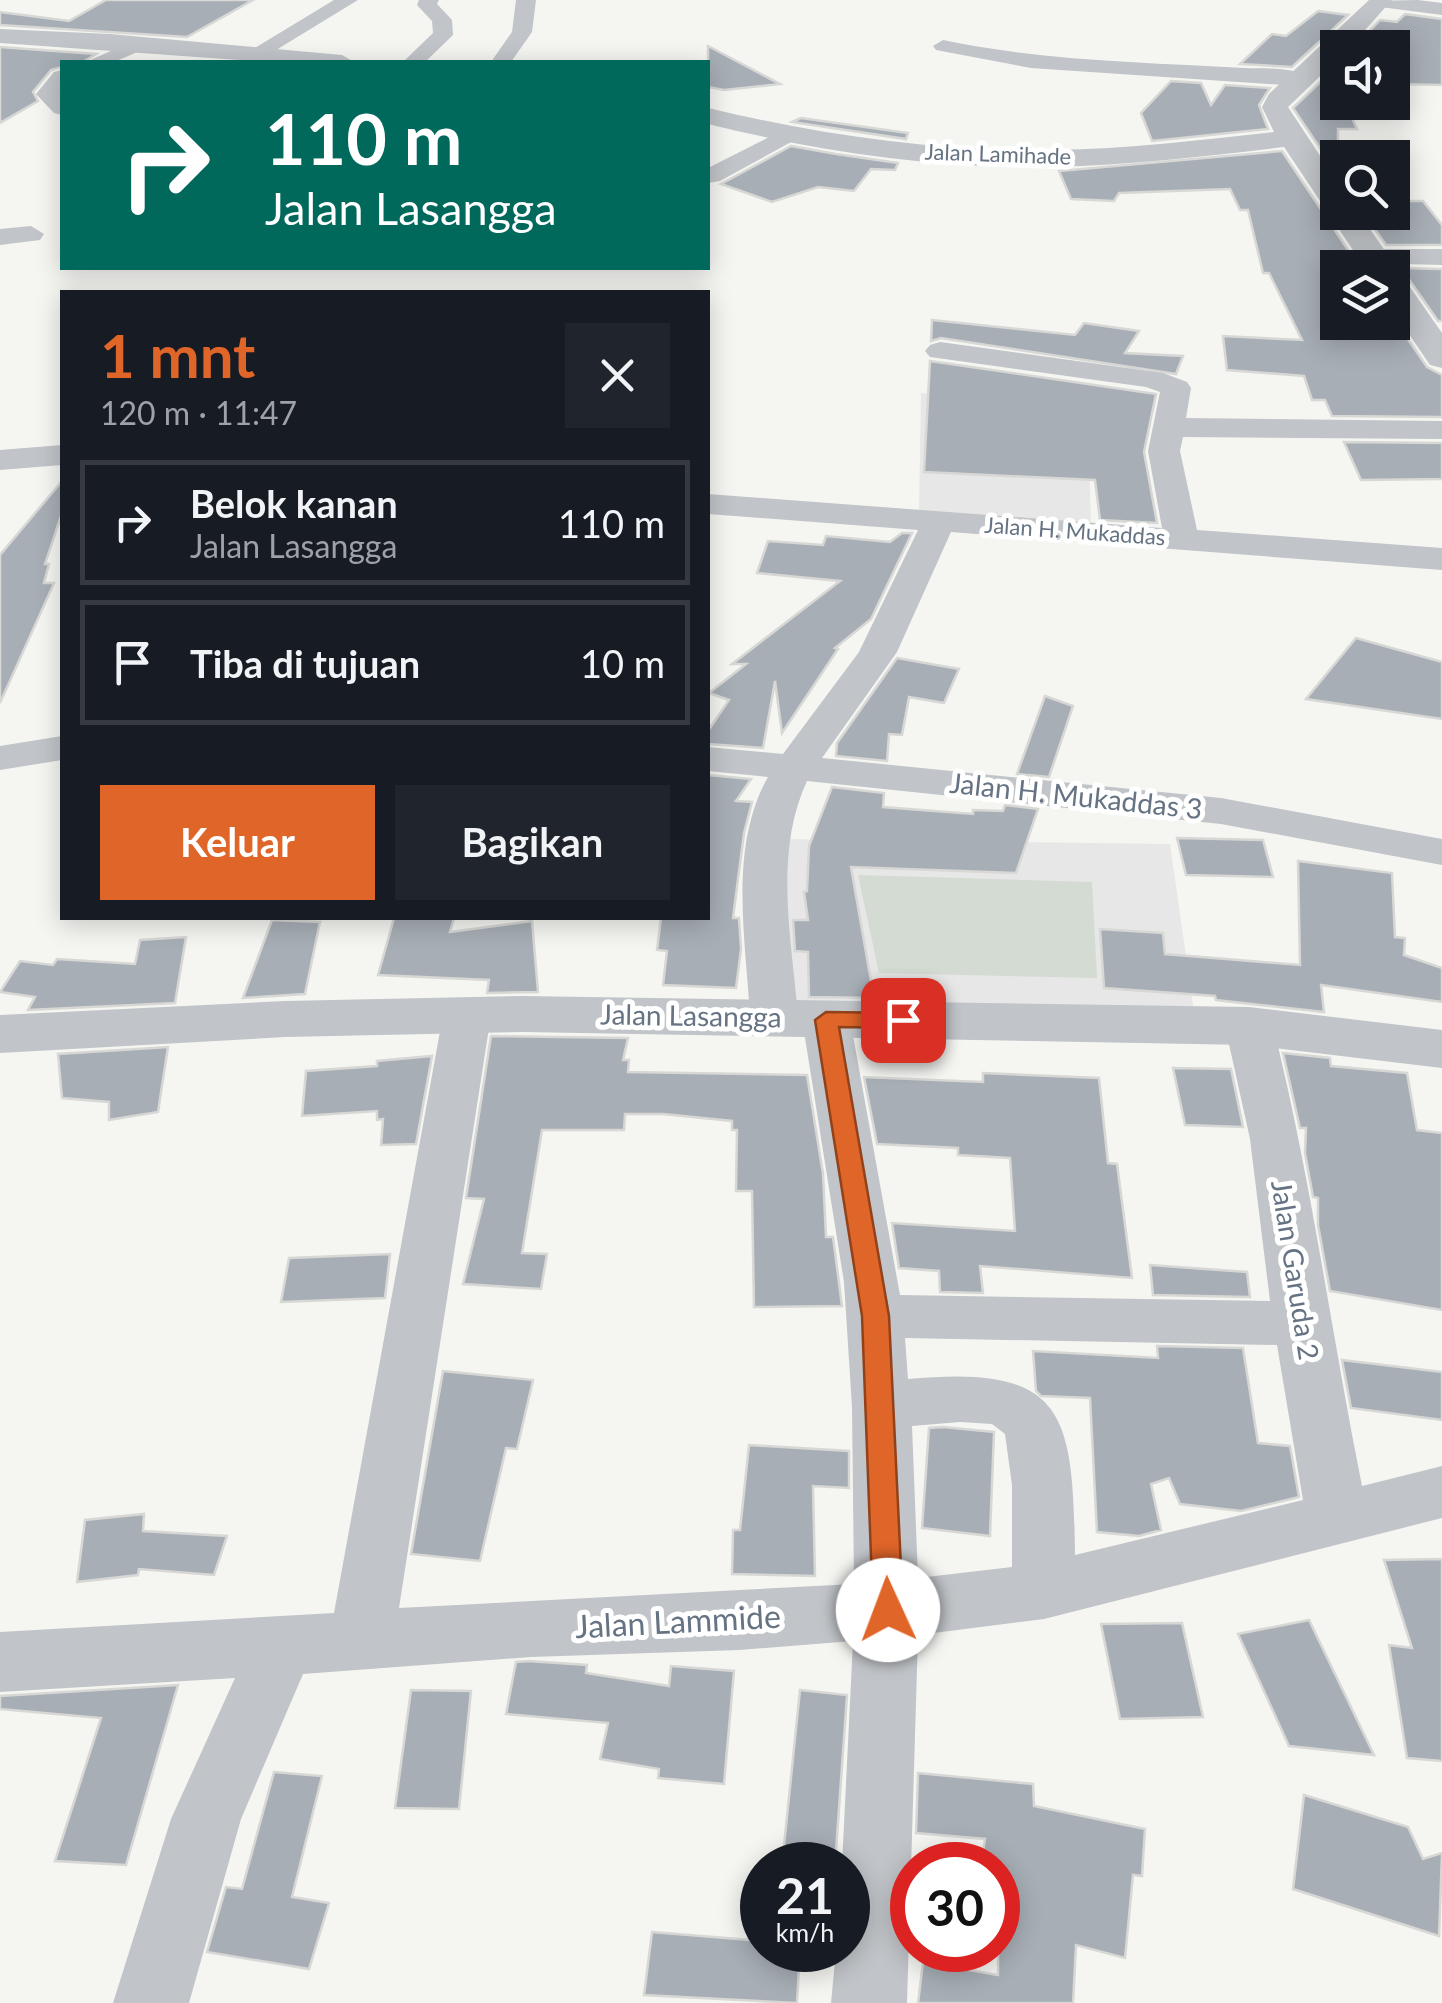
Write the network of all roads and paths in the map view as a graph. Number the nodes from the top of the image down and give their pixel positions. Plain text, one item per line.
1 (348, 0) edge
2 (429, 0) edge
3 (526, 0) edge
4 (1381, 0) edge
5 (1440, 21) edge
6 (0, 36) edge
7 (140, 44) junction
8 (943, 46) dead end
9 (256, 54) junction
10 (101, 60) edge
11 (320, 60) edge
12 (415, 60) edge
13 (502, 60) edge
14 (1300, 79) junction
15 (60, 80) edge
16 (60, 106) edge
17 (710, 117) edge
18 (785, 136) junction
19 (1291, 138) junction
20 (711, 176) dead end
21 (1320, 179) edge
22 (31, 234) dead end
23 (0, 236) edge
24 (1442, 257) edge
25 (1410, 264) edge
26 (1410, 310) edge
27 (940, 351) dead end
28 (1442, 358) edge
29 (1166, 427) junction
30 (1442, 430) edge
31 (60, 452) edge
32 (0, 460) edge
33 (710, 504) edge
34 (938, 522) junction
35 (1181, 538) junction
36 (1442, 559) edge
37 (60, 748) edge
38 (0, 758) edge
39 (710, 759) edge
40 (790, 769) junction
41 (1442, 852) edge
42 (467, 1015) junction
43 (800, 1018) junction
44 (1249, 1026) junction
45 (0, 1034) edge
46 (1442, 1048) edge
47 (875, 1316) junction
48 (1301, 1324) junction
49 (880, 1405) junction
50 (1442, 1492) edge
51 (1337, 1516) junction
52 (1044, 1591) junction
53 (888, 1610) junction
54 (361, 1640) junction
55 (282, 1646) junction
56 (0, 1662) edge
57 (151, 2003) edge
58 (869, 2003) edge

1 - 9 street
2 - 12 street
3 - 13 street
4 - 5 street
4 - 14 street
6 - 7 street
7 - 9 street
7 - 10 street
8 - 14 street
9 - 11 street
14 - 19 street
15 - 16 street
17 - 18 street, Jalan Lamihade
18 - 19 street, Jalan Lamihade
18 - 20 street
19 - 21 street
22 - 23 street
24 - 25 street
26 - 28 street
27 - 29 street
29 - 30 street
29 - 35 street
31 - 32 street
33 - 34 street, Jalan H. Mukaddas
34 - 35 street, Jalan H. Mukaddas
34 - 40 street
35 - 36 street, Jalan H. Mukaddas
37 - 38 street
39 - 40 street, Jalan H. Mukaddas 3
40 - 41 street, Jalan H. Mukaddas 3
40 - 43 street
42 - 43 street, Jalan Lasangga
42 - 45 street, Jalan Lasangga
42 - 54 street
43 - 44 street, Jalan Lasangga
43 - 47 street
44 - 46 street, Jalan Lasangga
44 - 48 street, Jalan Garuda 2
47 - 48 street
47 - 49 street
48 - 51 street, Jalan Garuda 2
49 - 52 street
49 - 53 street
50 - 51 street, Jalan Lammide
51 - 52 street, Jalan Lammide
52 - 53 street, Jalan Lammide
53 - 54 street, Jalan Lammide
53 - 58 street
54 - 55 street, Jalan Lammide
55 - 56 street, Jalan Lammide
55 - 57 street

